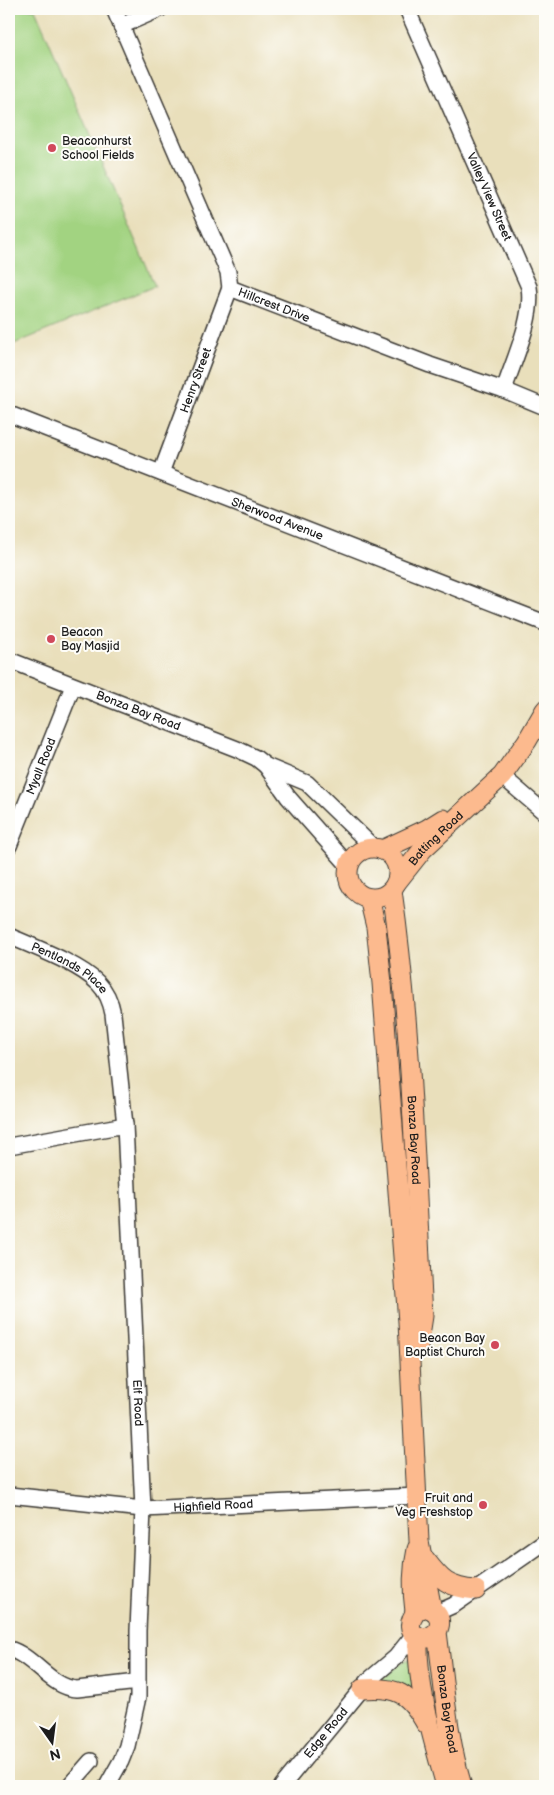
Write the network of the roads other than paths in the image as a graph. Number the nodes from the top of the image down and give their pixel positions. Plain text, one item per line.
1 (114, 9) edge
2 (160, 9) edge
3 (407, 9) edge
4 (121, 26) junction
5 (230, 288) junction
6 (504, 390) junction
7 (545, 407) edge
8 (9, 414) edge
9 (161, 473) junction
10 (545, 623) edge
11 (9, 660) edge
12 (73, 686) junction
13 (545, 710) edge
14 (266, 766) junction
15 (502, 776) junction
16 (478, 797) junction
17 (544, 812) edge
18 (9, 846) edge
19 (378, 849) junction
20 (349, 866) junction
21 (394, 887) junction
22 (369, 898) junction
23 (9, 936) edge
24 (113, 1014) joint
25 (125, 1125) junction
26 (9, 1146) edge
27 (413, 1391) junction
28 (9, 1495) edge
29 (418, 1496) junction
30 (143, 1509) junction
31 (545, 1542) edge
32 (421, 1549) junction
33 (476, 1590) junction
34 (424, 1623) junction
35 (9, 1648) edge
36 (138, 1682) junction
37 (366, 1684) junction
38 (432, 1734) junction
39 (91, 1761) dead end
40 (70, 1786) edge
41 (107, 1786) edge
42 (282, 1786) edge
43 (446, 1786) edge
44 (462, 1786) edge

1 - 4 street, Hillcrest Drive
2 - 4 street
3 - 6 street, Valley View Street
4 - 5 street, Hillcrest Drive
5 - 6 street, Hillcrest Drive
5 - 9 street, Henry Street
6 - 7 street, Hillcrest Drive
8 - 9 street, Sherwood Avenue
9 - 10 street, Sherwood Avenue
11 - 12 street, Bonza Bay Road
12 - 14 street, Bonza Bay Road
12 - 18 street, Myall Road
13 - 15 main road, Batting Road
14 - 19 street, Bonza Bay Road
14 - 20 street, Bonza Bay Road
15 - 16 main road, Batting Road
15 - 17 street
16 - 19 main road, Batting Road
16 - 21 main road, Batting Road
19 - 20 main road
19 - 21 main road
20 - 22 main road
21 - 22 main road
21 - 27 main road, Bonza Bay Road
22 - 27 main road, Bonza Bay Road
23 - 24 street, Pentlands Place
24 - 25 street, Elf Road
25 - 26 street
25 - 30 street, Elf Road
27 - 29 main road, Bonza Bay Road
28 - 30 street, Highfield Road
29 - 30 street, Highfield Road
29 - 32 main road, Bonza Bay Road
30 - 36 street, Elf Road
31 - 33 street, Edge Road
32 - 33 main road
32 - 34 main road, Bonza Bay Road
33 - 34 street, Edge Road
34 - 37 street, Edge Road
34 - 38 main road, Bonza Bay Road
34 - 44 main road, Bonza Bay Road
35 - 36 street
36 - 41 street, Elf Road
37 - 38 main road
37 - 42 street, Edge Road
38 - 43 main road, Bonza Bay Road
39 - 40 street

